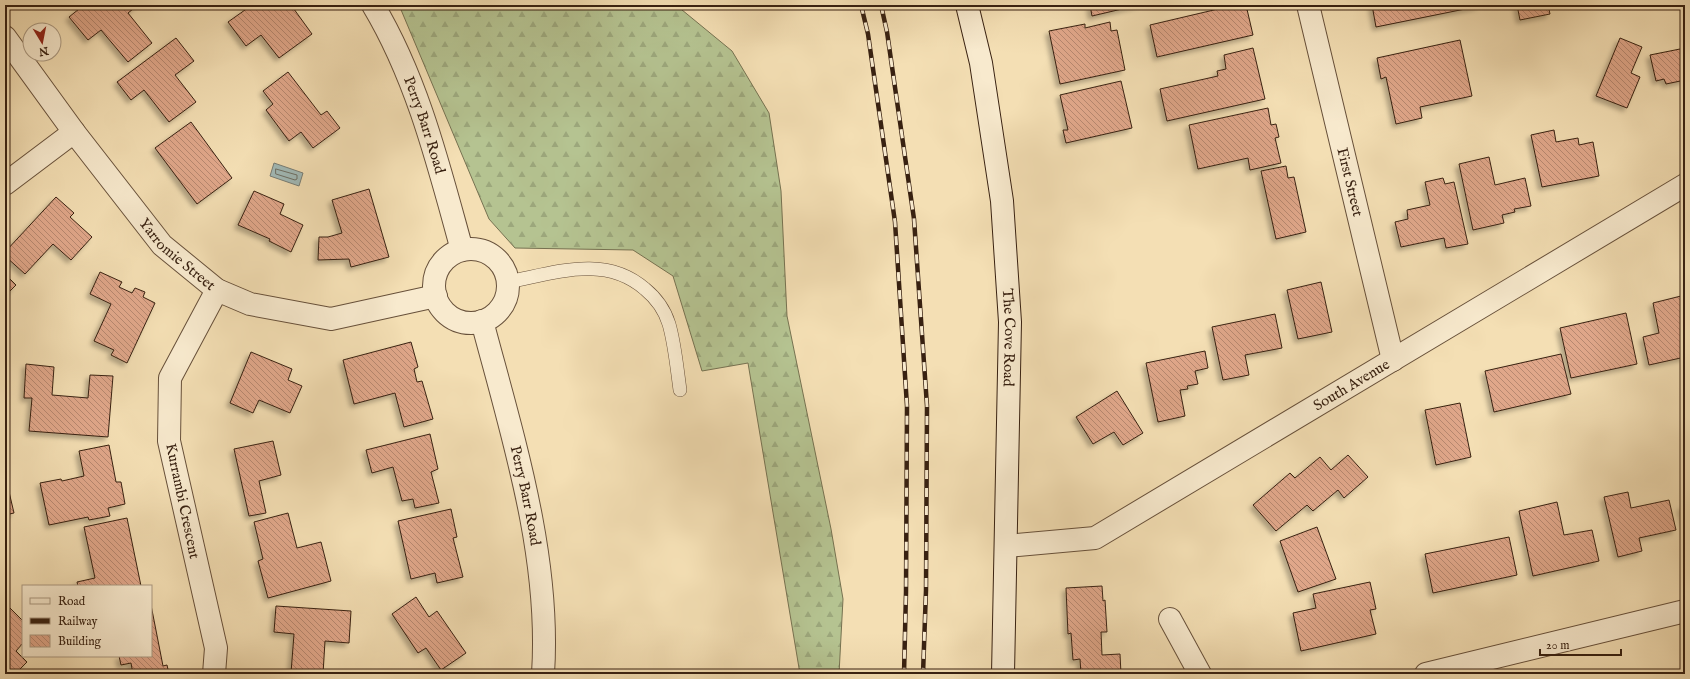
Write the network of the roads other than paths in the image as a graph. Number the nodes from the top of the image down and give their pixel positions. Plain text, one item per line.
1 (374, 5) edge
2 (967, 5) edge
3 (1308, 5) edge
4 (5, 37) edge
5 (74, 132) junction
6 (5, 184) edge
7 (1685, 185) edge
8 (462, 250) junction
9 (508, 282) junction
10 (217, 290) junction
11 (436, 296) junction
12 (482, 321) junction
13 (1393, 360) junction
14 (680, 390) dead end
15 (1006, 546) junction
16 (1685, 611) edge
17 (1170, 619) dead end
18 (214, 674) edge
19 (543, 674) edge
20 (1003, 674) edge
21 (1200, 674) edge
22 (1426, 674) edge

1 - 8 street, Perry Barr Road
2 - 15 street, The Cove Road
3 - 13 street, First Street
4 - 5 street, Yarromie Street
5 - 6 street
5 - 10 street, Yarromie Street
7 - 13 street, South Avenue
8 - 9 street
8 - 11 street
9 - 12 street
9 - 14 lane
10 - 11 street, Yarromie Street
10 - 18 street, Kurrambi Crescent
11 - 12 street
12 - 19 street, Perry Barr Road
13 - 15 street, South Avenue
15 - 20 street, The Cove Road
16 - 22 street
17 - 21 street

